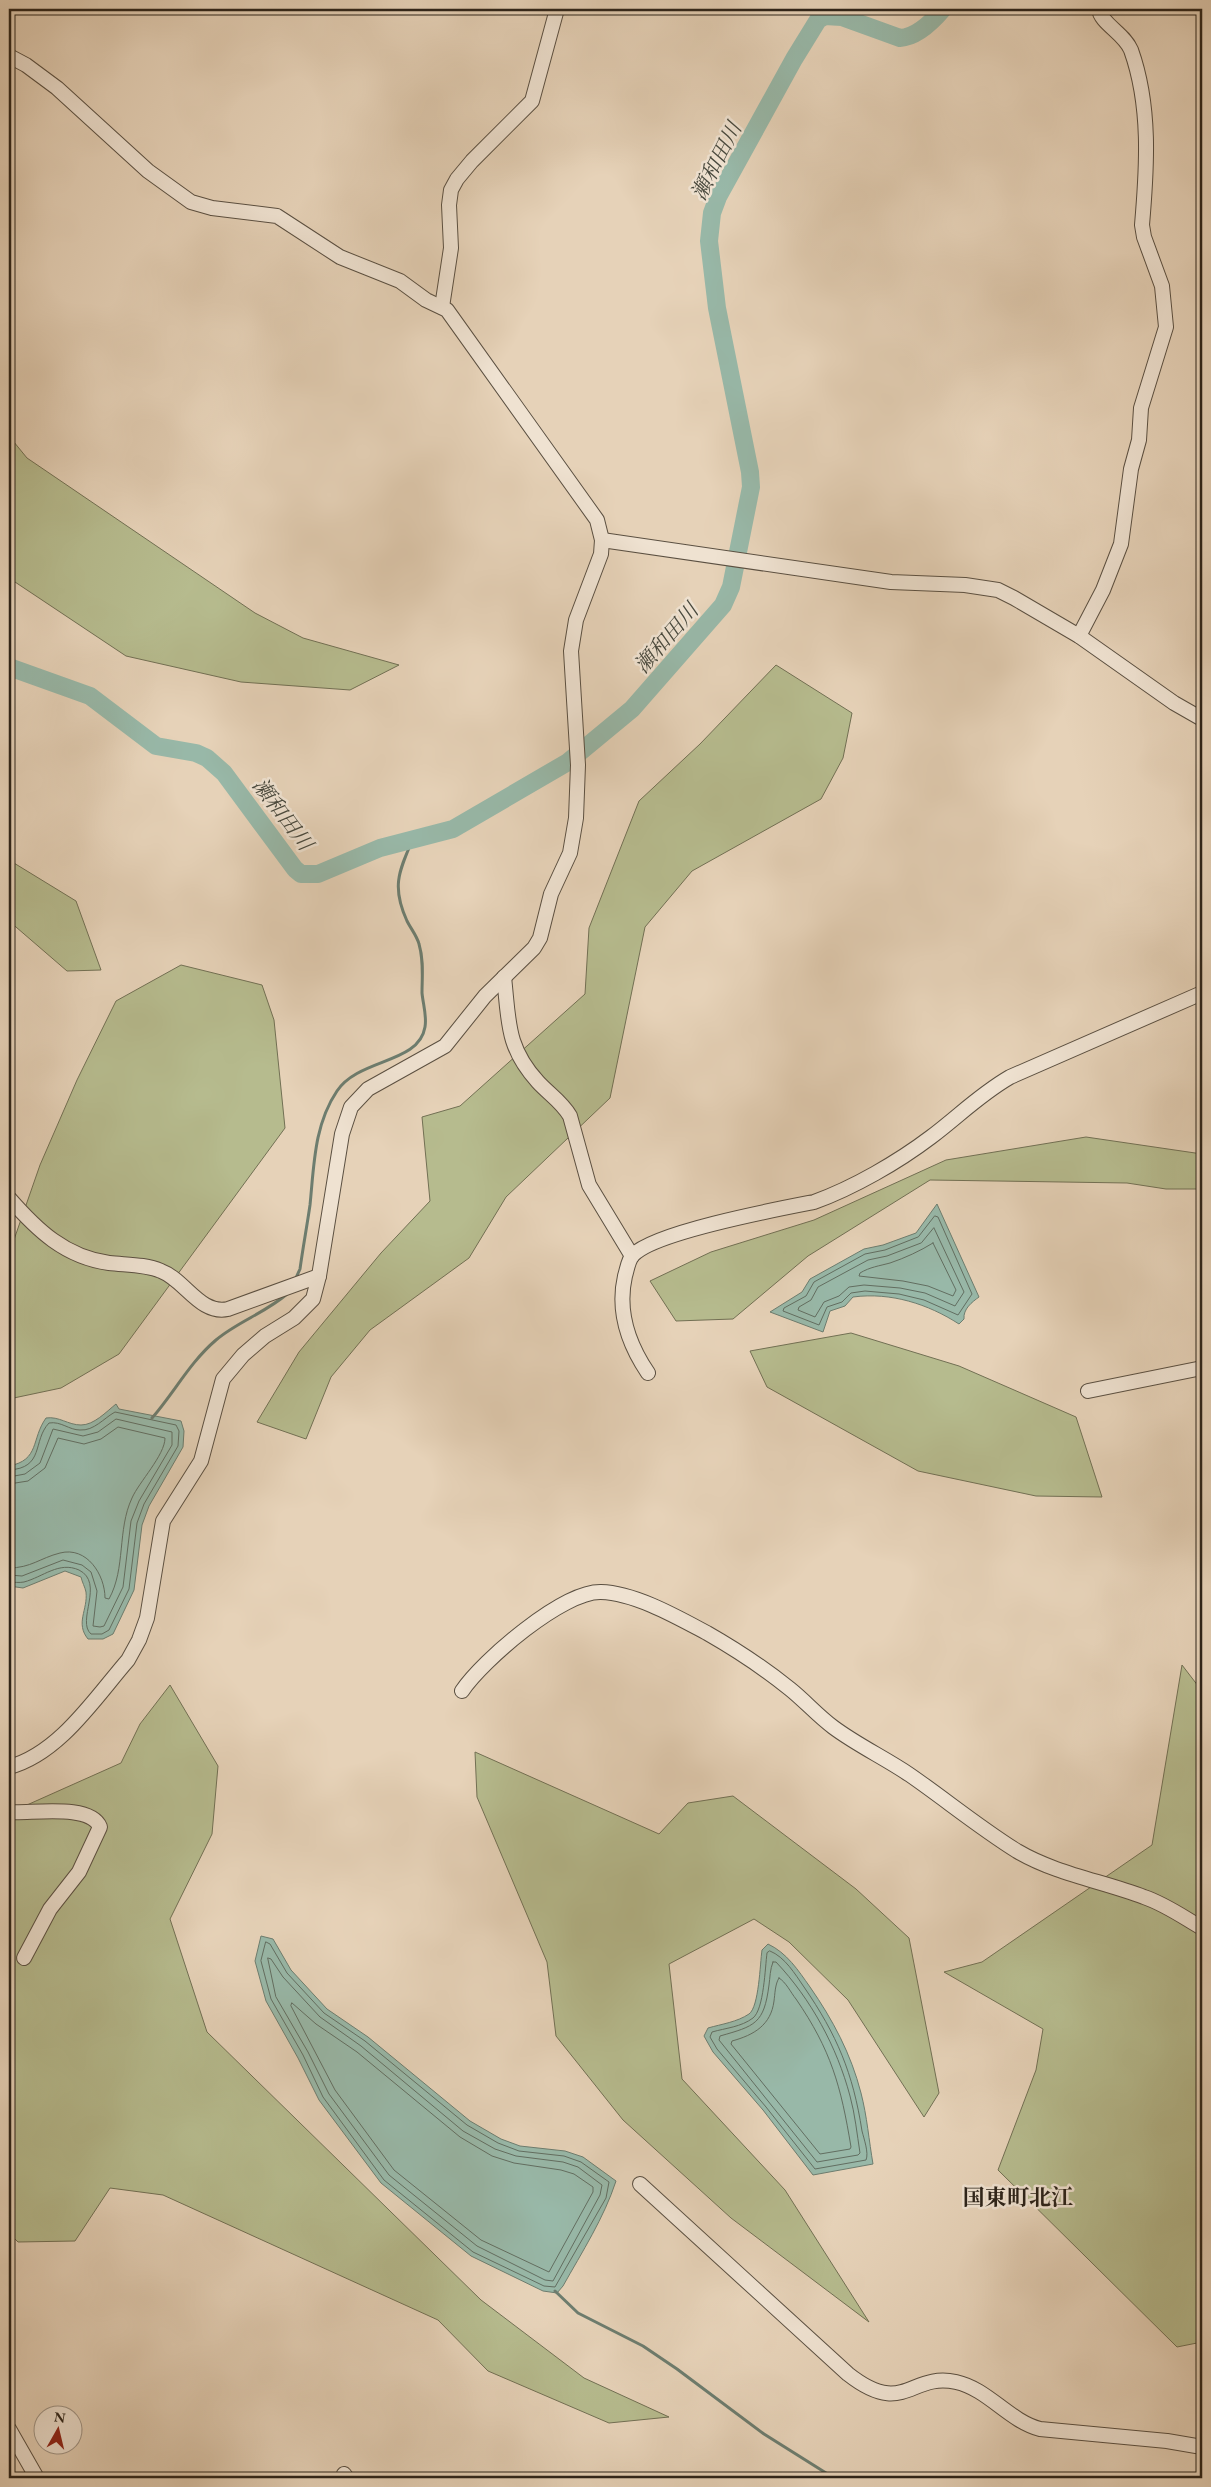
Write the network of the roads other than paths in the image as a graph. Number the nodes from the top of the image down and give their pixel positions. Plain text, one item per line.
1 (557, 9) edge
2 (1099, 9) edge
3 (9, 56) edge
4 (442, 307) junction
5 (602, 540) junction
6 (1079, 636) junction
7 (1202, 719) edge
8 (504, 977) junction
9 (1202, 993) edge
10 (9, 1198) edge
11 (632, 1256) junction
12 (319, 1276) junction
13 (1202, 1368) edge
14 (648, 1373) dead end
15 (1088, 1391) dead end
16 (462, 1691) dead end
17 (9, 1767) edge
18 (9, 1812) edge
19 (1202, 1928) edge
20 (24, 1958) dead end
21 (640, 2184) dead end
22 (9, 2429) edge
23 (1202, 2447) edge
24 (37, 2478) edge

1 - 4 street
2 - 6 street
3 - 4 street
4 - 5 street
5 - 6 street
5 - 8 street
6 - 7 street
8 - 11 street
8 - 12 street
9 - 11 street
10 - 12 street
11 - 14 street
12 - 17 street
13 - 15 street
16 - 19 street
18 - 20 street
21 - 23 street
22 - 24 street

